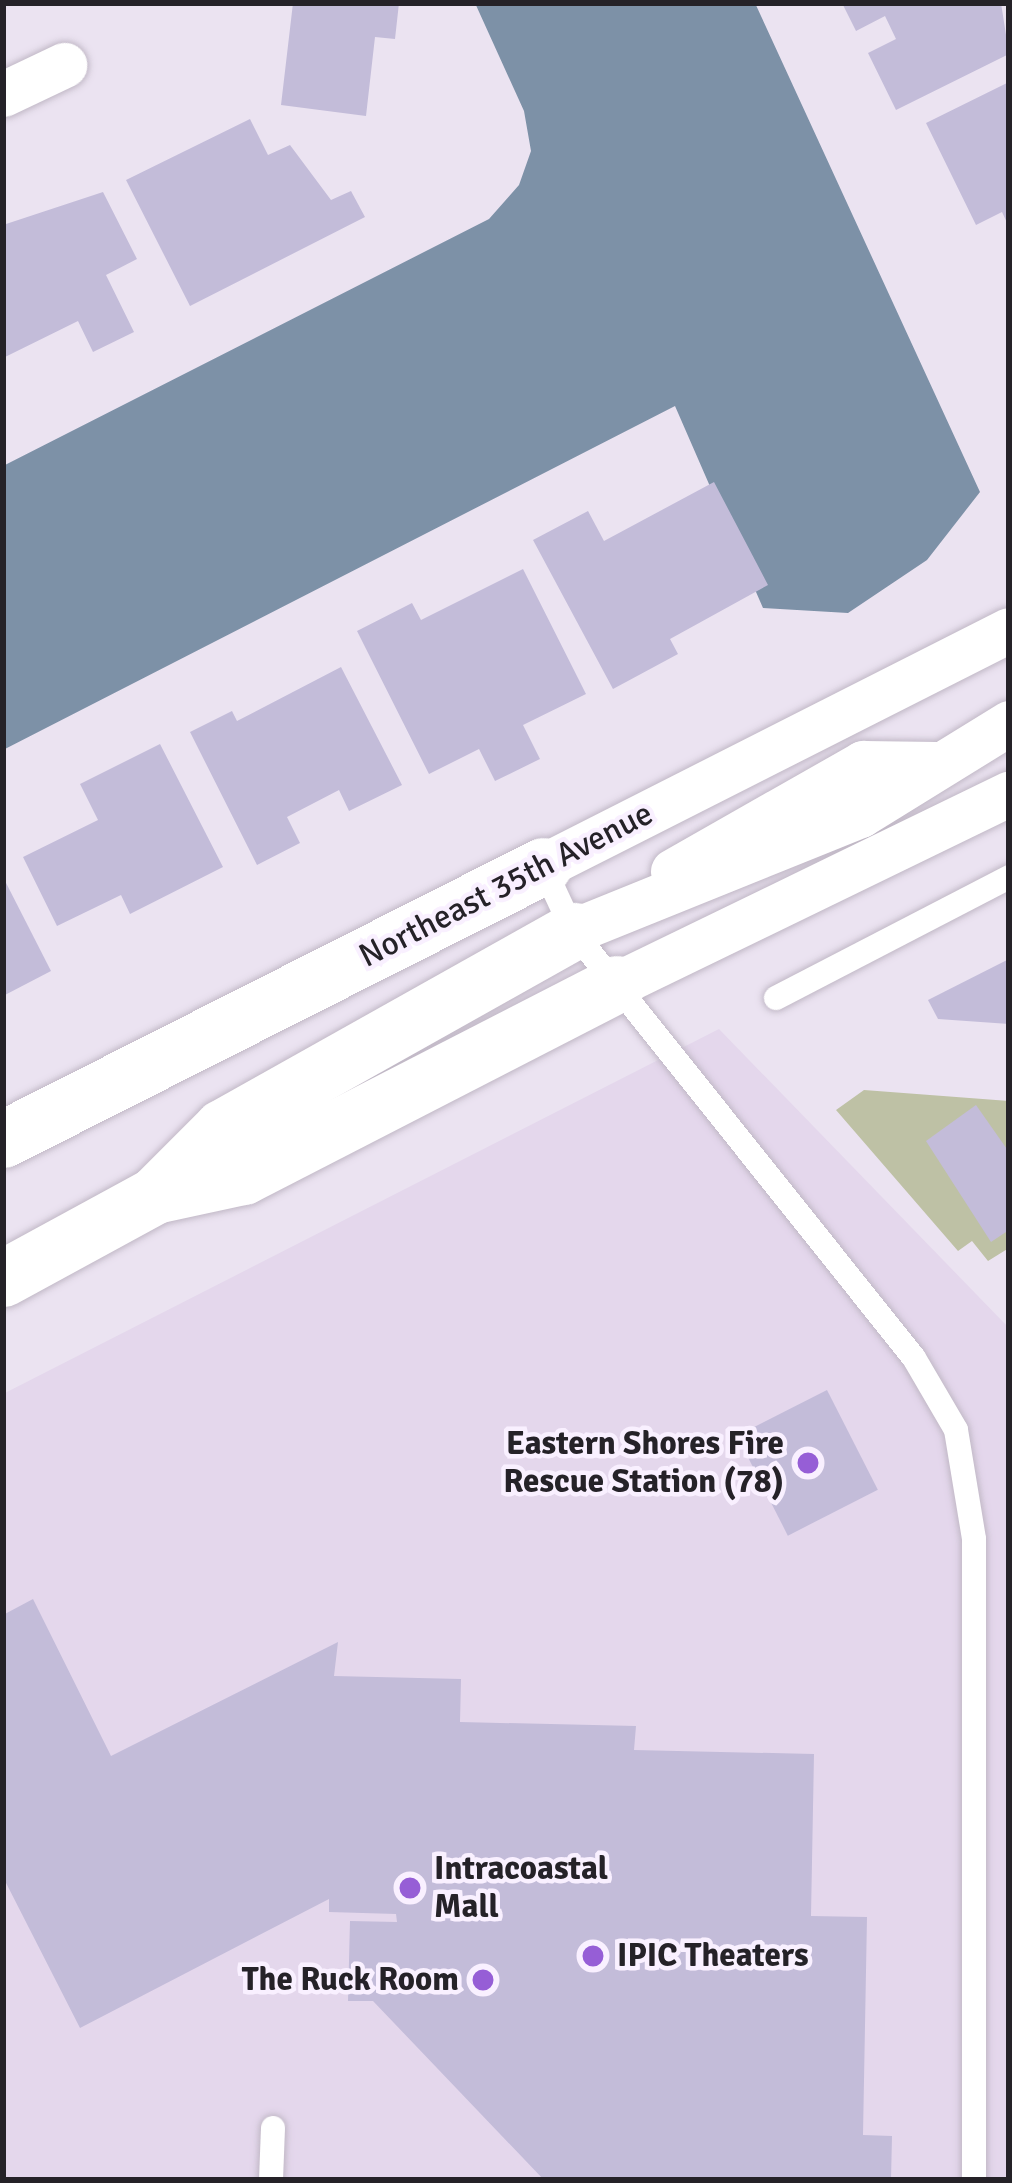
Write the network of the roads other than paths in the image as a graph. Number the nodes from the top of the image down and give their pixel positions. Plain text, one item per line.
1 (64, 65) dead end
2 (3, 94) edge
3 (1009, 630) edge
4 (1009, 723) edge
5 (1009, 794) edge
6 (543, 866) junction
7 (1009, 877) edge
8 (573, 931) junction
9 (617, 984) junction
10 (776, 998) dead end
11 (3, 1139) edge
12 (155, 1195) junction
13 (3, 1278) edge
14 (273, 2128) dead end
15 (272, 2180) edge
16 (974, 2180) edge

1 - 2 street
3 - 6 street, Northeast 35th Avenue
4 - 8 street, Northeast 35th Avenue
5 - 9 street, Northeast 35th Avenue
6 - 8 lane
6 - 11 street, Northeast 35th Avenue
7 - 10 lane
8 - 9 lane
8 - 12 street, Northeast 35th Avenue
9 - 12 street, Northeast 35th Avenue
9 - 16 lane
12 - 13 street, Northeast 35th Avenue
14 - 15 lane

